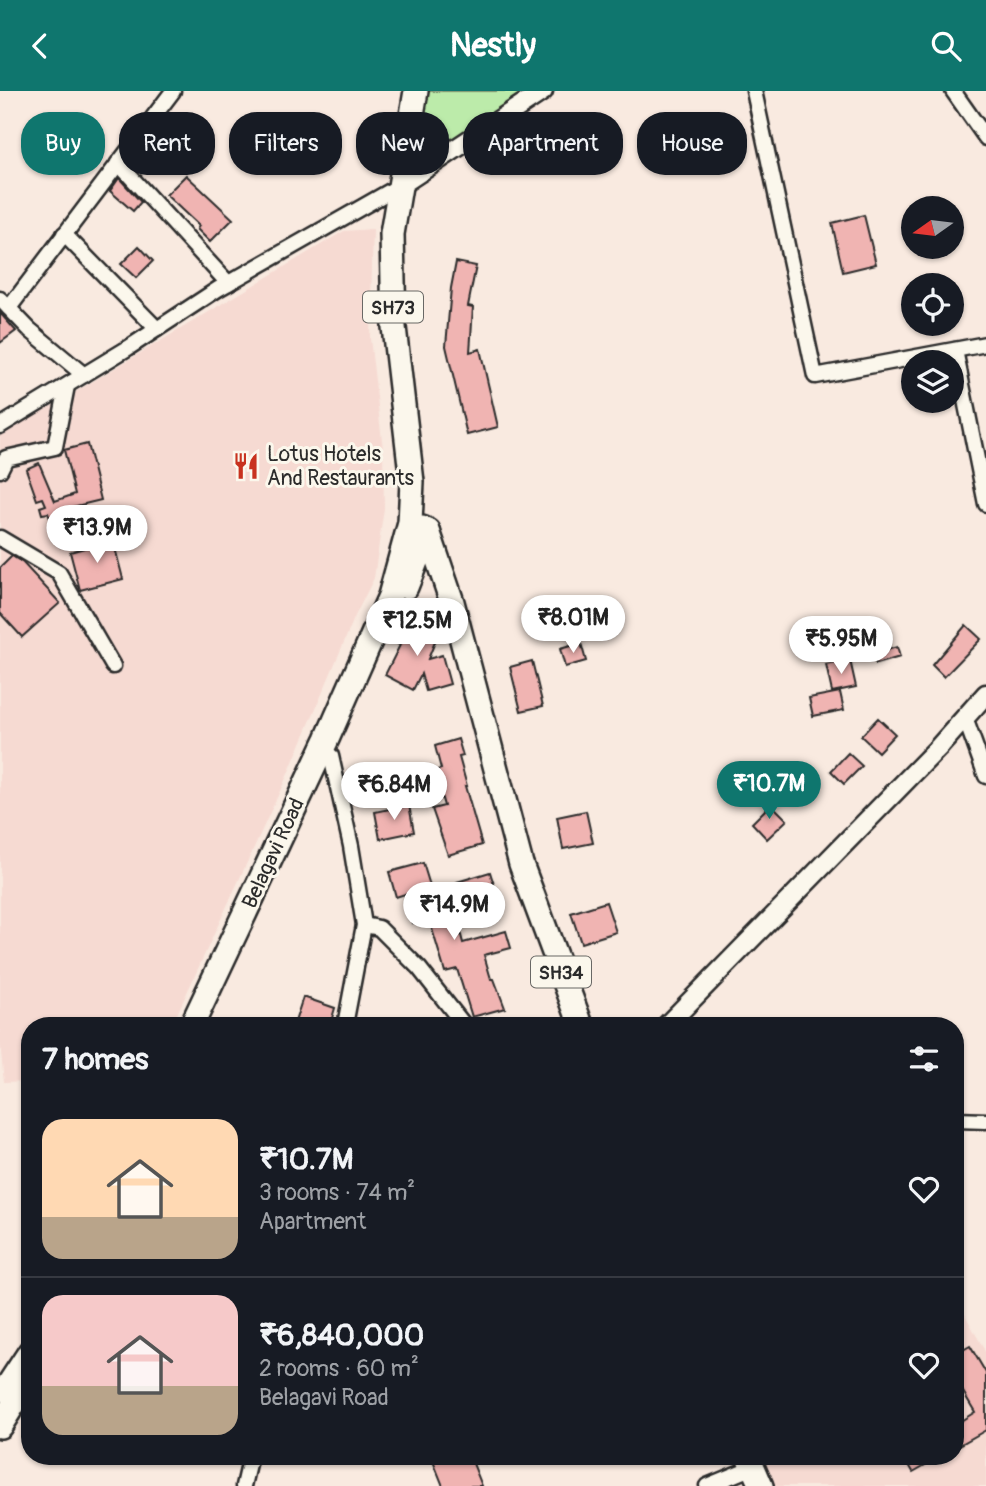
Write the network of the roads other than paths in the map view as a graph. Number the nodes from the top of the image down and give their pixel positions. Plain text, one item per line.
1 (173, 91) edge
2 (416, 91) edge
3 (543, 91) edge
4 (754, 91) edge
5 (953, 91) edge
6 (986, 138) edge
7 (118, 163) junction
8 (399, 186) junction
9 (64, 234) junction
10 (228, 283) junction
11 (4, 303) edge
12 (157, 329) junction
13 (986, 344) edge
14 (955, 350) edge
15 (901, 360) edge
16 (84, 375) junction
17 (67, 386) junction
18 (964, 395) edge
19 (0, 426) edge
20 (0, 470) edge
21 (986, 504) edge
22 (419, 527) junction
23 (0, 538) edge
24 (113, 666) dead end
25 (986, 694) edge
26 (965, 718) junction
27 (331, 756) junction
28 (986, 776) edge
29 (364, 925) junction
30 (196, 1017) edge
31 (212, 1017) edge
32 (347, 1017) edge
33 (458, 1017) edge
34 (578, 1017) edge
35 (675, 1017) edge
36 (964, 1120) edge
37 (986, 1121) edge
38 (21, 1366) edge
39 (21, 1392) edge
40 (0, 1399) edge
41 (0, 1426) edge
42 (249, 1465) edge
43 (754, 1470) edge
44 (244, 1486) edge
45 (707, 1486) edge

1 - 7 street
2 - 8 main road, SH73
3 - 8 street
4 - 15 street
5 - 6 street
7 - 9 street
7 - 10 street
8 - 10 street
8 - 22 main road, SH73
9 - 11 street
9 - 12 street
10 - 12 street
11 - 16 street
12 - 16 street
13 - 14 street
16 - 17 street
17 - 19 street
17 - 20 street
18 - 21 street
22 - 27 main road
22 - 30 main road, Belagavi Road / SH73
22 - 34 main road, SH34
23 - 24 street
25 - 26 street
26 - 28 street
26 - 35 street
27 - 29 street
27 - 31 main road
29 - 32 street
29 - 33 street
36 - 37 street
38 - 40 main road
39 - 41 main road
42 - 44 street
43 - 45 street

